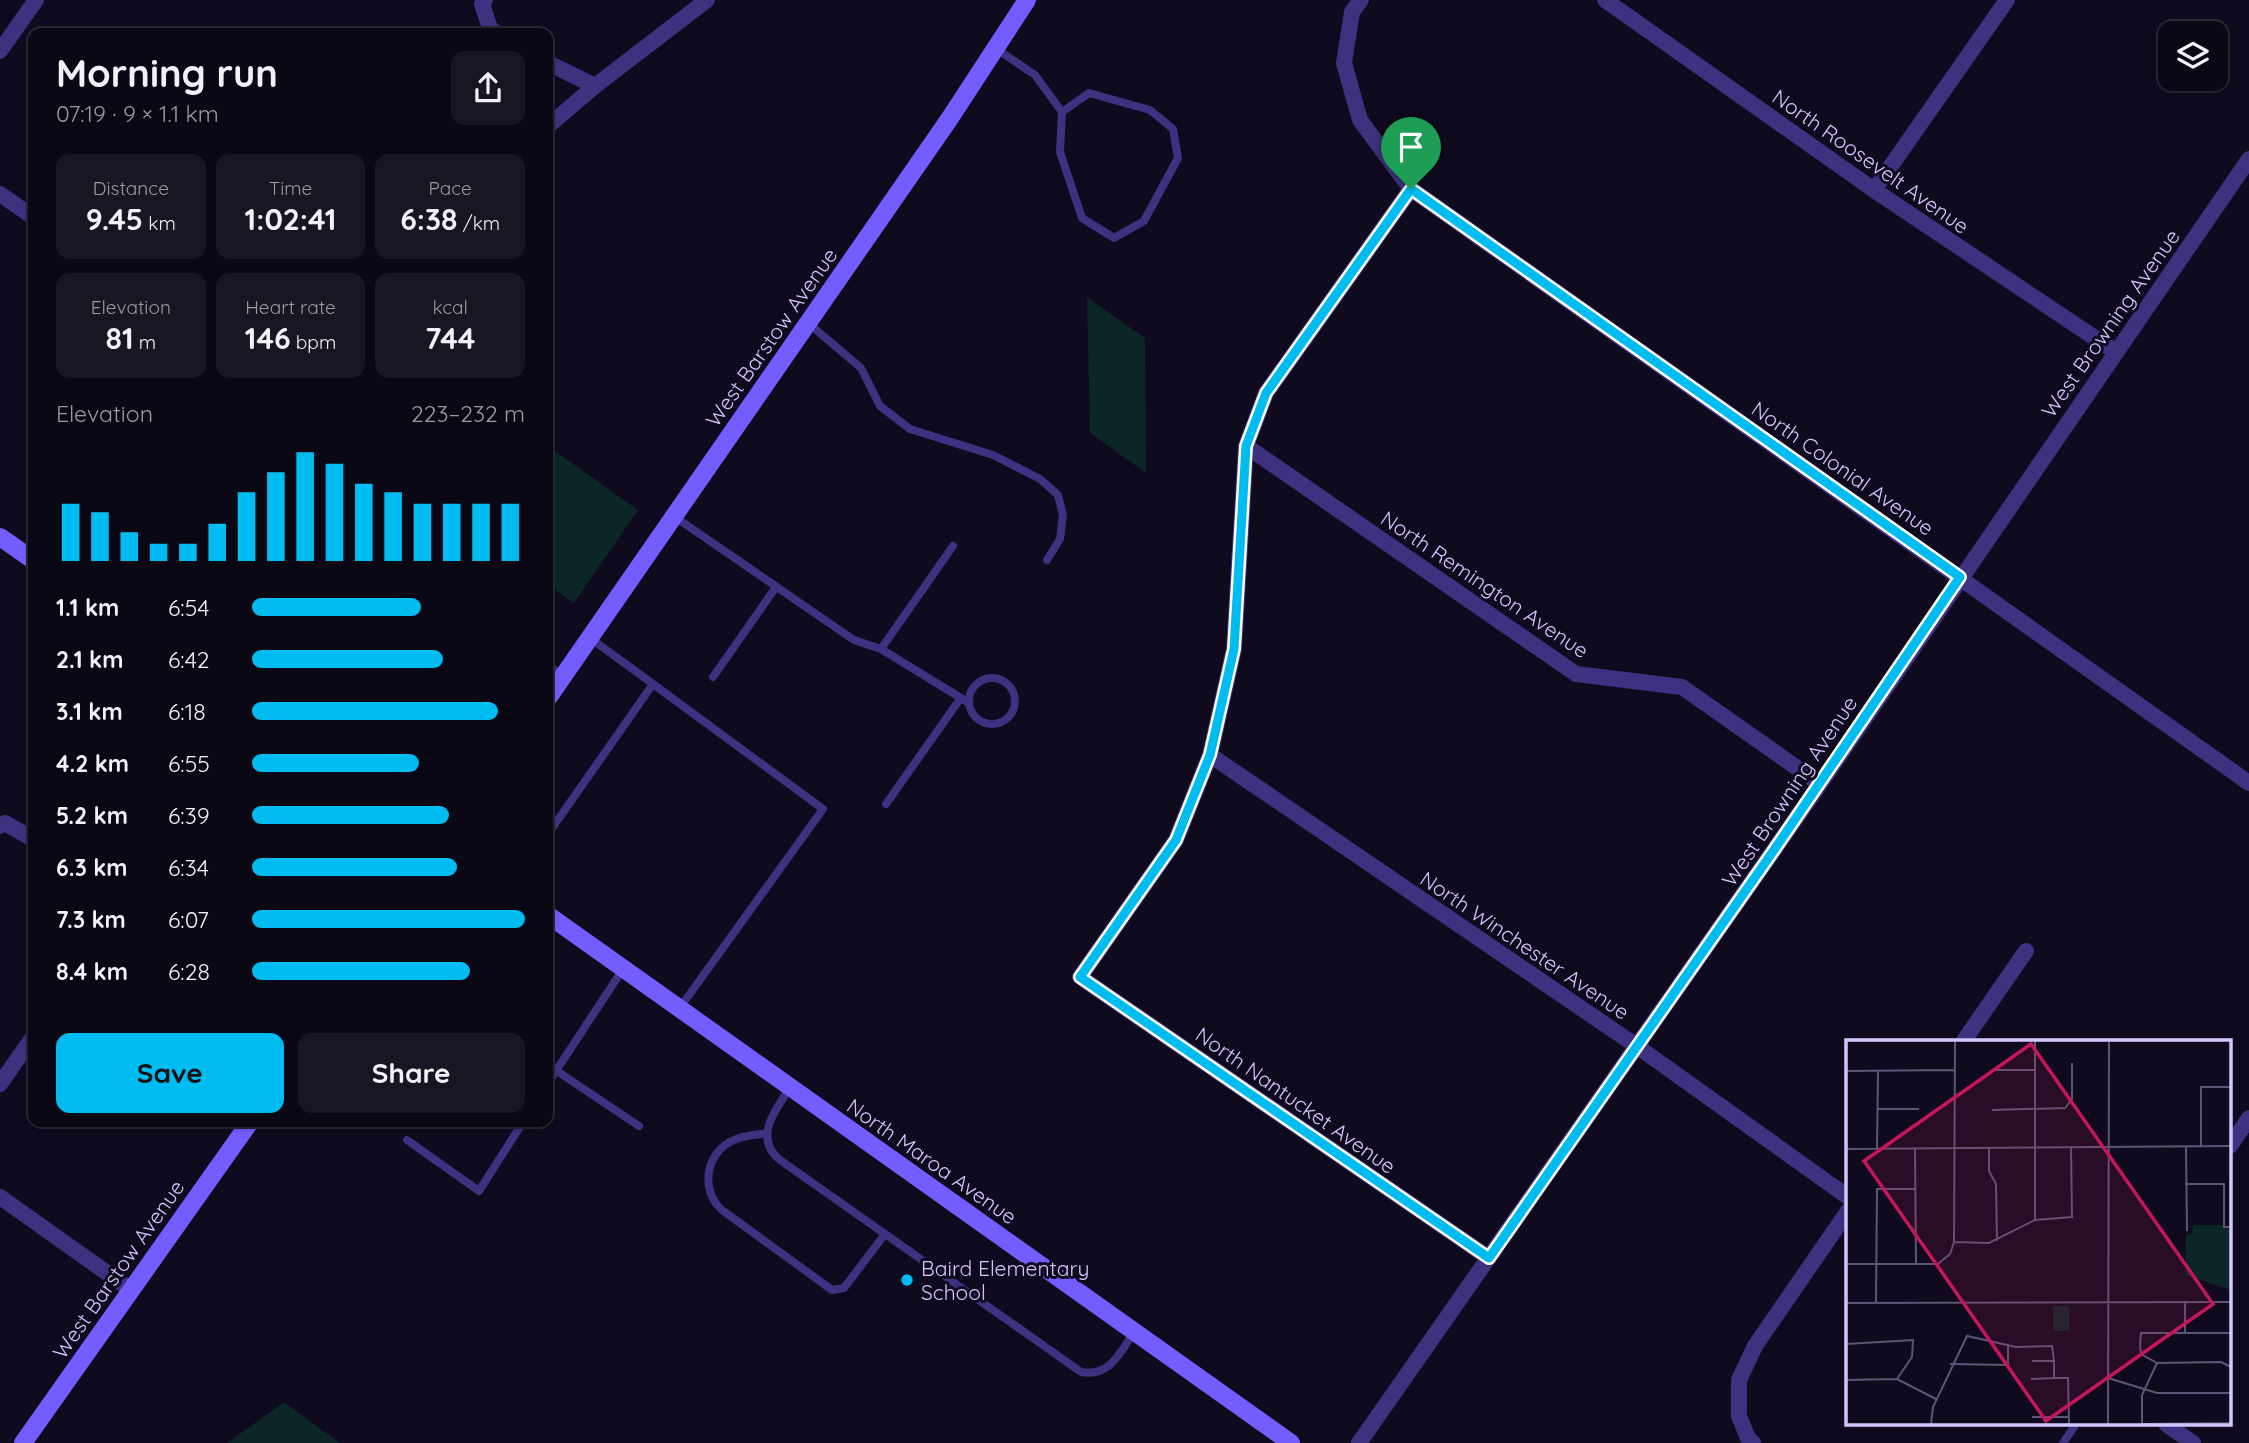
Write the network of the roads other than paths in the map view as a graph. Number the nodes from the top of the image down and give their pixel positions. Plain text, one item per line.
1 (36, 0) edge
2 (485, 0) edge
3 (707, 0) edge
4 (1027, 0) edge
5 (1361, 0) edge
6 (1605, 0) edge
7 (2007, 0) edge
8 (490, 28) edge
9 (995, 48) junction
10 (0, 51) edge
11 (553, 65) edge
12 (595, 86) junction
13 (1062, 112) junction
14 (553, 122) edge
15 (2249, 159) edge
16 (1411, 189) junction
17 (1874, 190) junction
18 (0, 194) edge
19 (28, 214) edge
20 (808, 323) junction
21 (2116, 352) junction
22 (1246, 446) junction
23 (675, 517) junction
24 (0, 537) edge
25 (953, 546) dead end
26 (28, 557) edge
27 (1047, 560) dead end
28 (1960, 577) junction
29 (776, 587) junction
30 (590, 638) junction
31 (881, 649) junction
32 (553, 669) edge
33 (563, 676) junction
34 (713, 677) dead end
35 (653, 684) junction
36 (553, 691) edge
37 (965, 701) junction
38 (1210, 755) junction
39 (2249, 783) edge
40 (1819, 784) junction
41 (886, 804) dead end
42 (0, 826) edge
43 (553, 827) edge
44 (28, 835) edge
45 (553, 919) edge
46 (2026, 951) dead end
47 (623, 969) junction
48 (679, 1009) junction
49 (1965, 1040) edge
50 (28, 1044) edge
51 (1638, 1046) junction
52 (553, 1067) edge
53 (553, 1069) edge
54 (0, 1084) edge
55 (790, 1088) junction
56 (2249, 1118) edge
57 (639, 1126) dead end
58 (246, 1127) edge
59 (520, 1127) edge
60 (767, 1133) junction
61 (407, 1140) dead end
62 (2232, 1143) edge
63 (1846, 1196) edge
64 (0, 1197) edge
65 (1846, 1214) edge
66 (885, 1234) junction
67 (1489, 1258) junction
68 (131, 1290) junction
69 (1135, 1332) junction
70 (2075, 1426) edge
71 (2169, 1426) edge
72 (23, 1443) edge
73 (1291, 1443) edge
74 (1359, 1443) edge
75 (1753, 1443) edge
76 (2063, 1443) edge
77 (2193, 1443) edge

1 - 10 street
2 - 8 street
3 - 12 street
4 - 9 street, West Barstow Avenue
5 - 16 street, North Colonial Avenue
6 - 17 street, North Roosevelt Avenue
7 - 17 street
9 - 13 lane
9 - 20 street, West Barstow Avenue
11 - 12 street
12 - 14 street
13 - 13 lane
15 - 21 street, West Browning Avenue
16 - 22 street
16 - 28 street, North Colonial Avenue
17 - 21 street, North Roosevelt Avenue
18 - 19 street
20 - 23 street, West Barstow Avenue
20 - 27 lane
21 - 28 street, West Browning Avenue
22 - 38 street
22 - 40 street, North Remington Avenue
23 - 29 lane
23 - 30 street, West Barstow Avenue
24 - 26 street
25 - 31 lane
28 - 39 street, North Colonial Avenue
28 - 40 street, West Browning Avenue
29 - 31 lane
29 - 34 lane
30 - 33 street, West Barstow Avenue
30 - 35 lane
31 - 37 lane
32 - 33 lane
33 - 36 street, West Barstow Avenue
35 - 43 lane
35 - 48 lane
37 - 37 lane
37 - 41 lane
38 - 51 street, North Winchester Avenue
38 - 67 street, North Nantucket Avenue
40 - 51 street, West Browning Avenue
42 - 44 street
45 - 47 street, North Maroa Avenue
46 - 49 street
47 - 48 street, North Maroa Avenue
47 - 52 lane
48 - 55 street, North Maroa Avenue
50 - 54 street
51 - 63 street, North Winchester Avenue
51 - 67 street, West Browning Avenue
53 - 57 lane
55 - 60 lane
55 - 69 street, North Maroa Avenue
56 - 62 street
58 - 68 street, West Barstow Avenue
59 - 61 lane
60 - 66 lane
60 - 66 lane
64 - 68 street
65 - 75 street
66 - 69 lane
67 - 74 street, West Browning Avenue
68 - 72 street, West Barstow Avenue
69 - 73 street, North Maroa Avenue
70 - 76 lane
71 - 77 street

